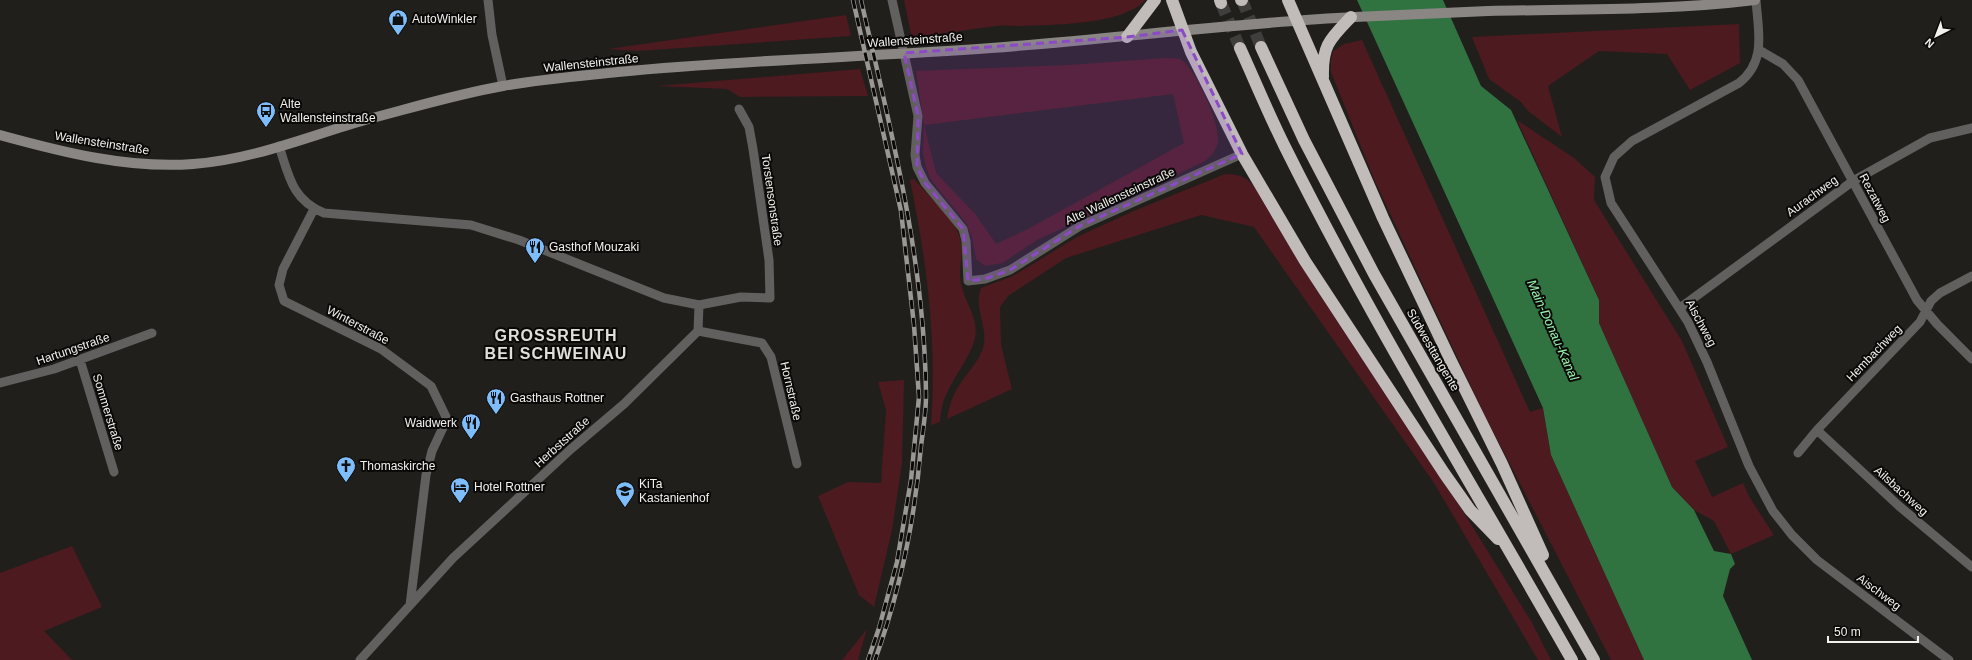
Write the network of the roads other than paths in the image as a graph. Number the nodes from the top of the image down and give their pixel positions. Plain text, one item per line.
1 (488, 0) edge
2 (892, 0) edge
3 (1155, 0) edge
4 (1172, 0) edge
5 (1288, 0) edge
6 (1756, 0) edge
7 (1351, 17) junction
8 (1296, 20) junction
9 (1182, 30) junction
10 (1127, 37) junction
11 (1261, 47) tunnel mouth
12 (1240, 48) tunnel mouth
13 (1759, 50) junction
14 (1322, 78) junction
15 (503, 86) junction
16 (738, 109) dead end
17 (1972, 128) edge
18 (0, 135) edge
19 (279, 146) junction
20 (1242, 154) junction
21 (1853, 181) junction
22 (314, 209) junction
23 (1972, 276) edge
24 (699, 305) junction
25 (1680, 308) junction
26 (1926, 312) junction
27 (698, 331) junction
28 (152, 333) dead end
29 (1972, 359) edge
30 (80, 360) junction
31 (0, 383) edge
32 (1818, 430) junction
33 (1798, 453) dead end
34 (797, 464) dead end
35 (114, 472) dead end
36 (1512, 555) junction
37 (1972, 567) edge
38 (410, 605) junction
39 (1568, 613) junction
40 (360, 660) edge
41 (1572, 660) edge
42 (1594, 660) edge
43 (1949, 660) edge

1 - 15 street
2 - 20 street, Alte Wallensteinstraße
3 - 10 highway
4 - 9 highway
5 - 8 highway
6 - 7 street, Wallensteinstraße
6 - 13 street, Aischweg
7 - 8 street, Wallensteinstraße
7 - 14 highway
8 - 9 street, Wallensteinstraße
8 - 14 highway
9 - 10 street, Wallensteinstraße
9 - 20 highway
10 - 15 street, Wallensteinstraße
11 - 39 highway, Südwesttangente
12 - 36 highway
13 - 21 street, Rezatweg
13 - 25 street, Aischweg
14 - 39 highway
15 - 19 street, Wallensteinstraße
16 - 24 street, Torstensonstraße
17 - 21 street, Aurachweg
18 - 19 street, Wallensteinstraße
19 - 22 street
20 - 36 highway
21 - 25 street, Aurachweg
21 - 26 street, Rezatweg
22 - 24 street
22 - 38 street, Winterstraße
23 - 26 street, Hembachweg
24 - 27 street
25 - 43 street, Aischweg
26 - 29 street, Rezatweg
26 - 32 street, Hembachweg
27 - 34 street, Hornstraße
27 - 38 street, Herbststraße
28 - 30 street, Hartungstraße
30 - 31 street, Hartungstraße
30 - 35 street, Sommerstraße
32 - 33 street, Hembachweg
32 - 37 street, Ailsbachweg
36 - 41 highway
38 - 40 street, Herbststraße
39 - 42 highway, Südwesttangente

